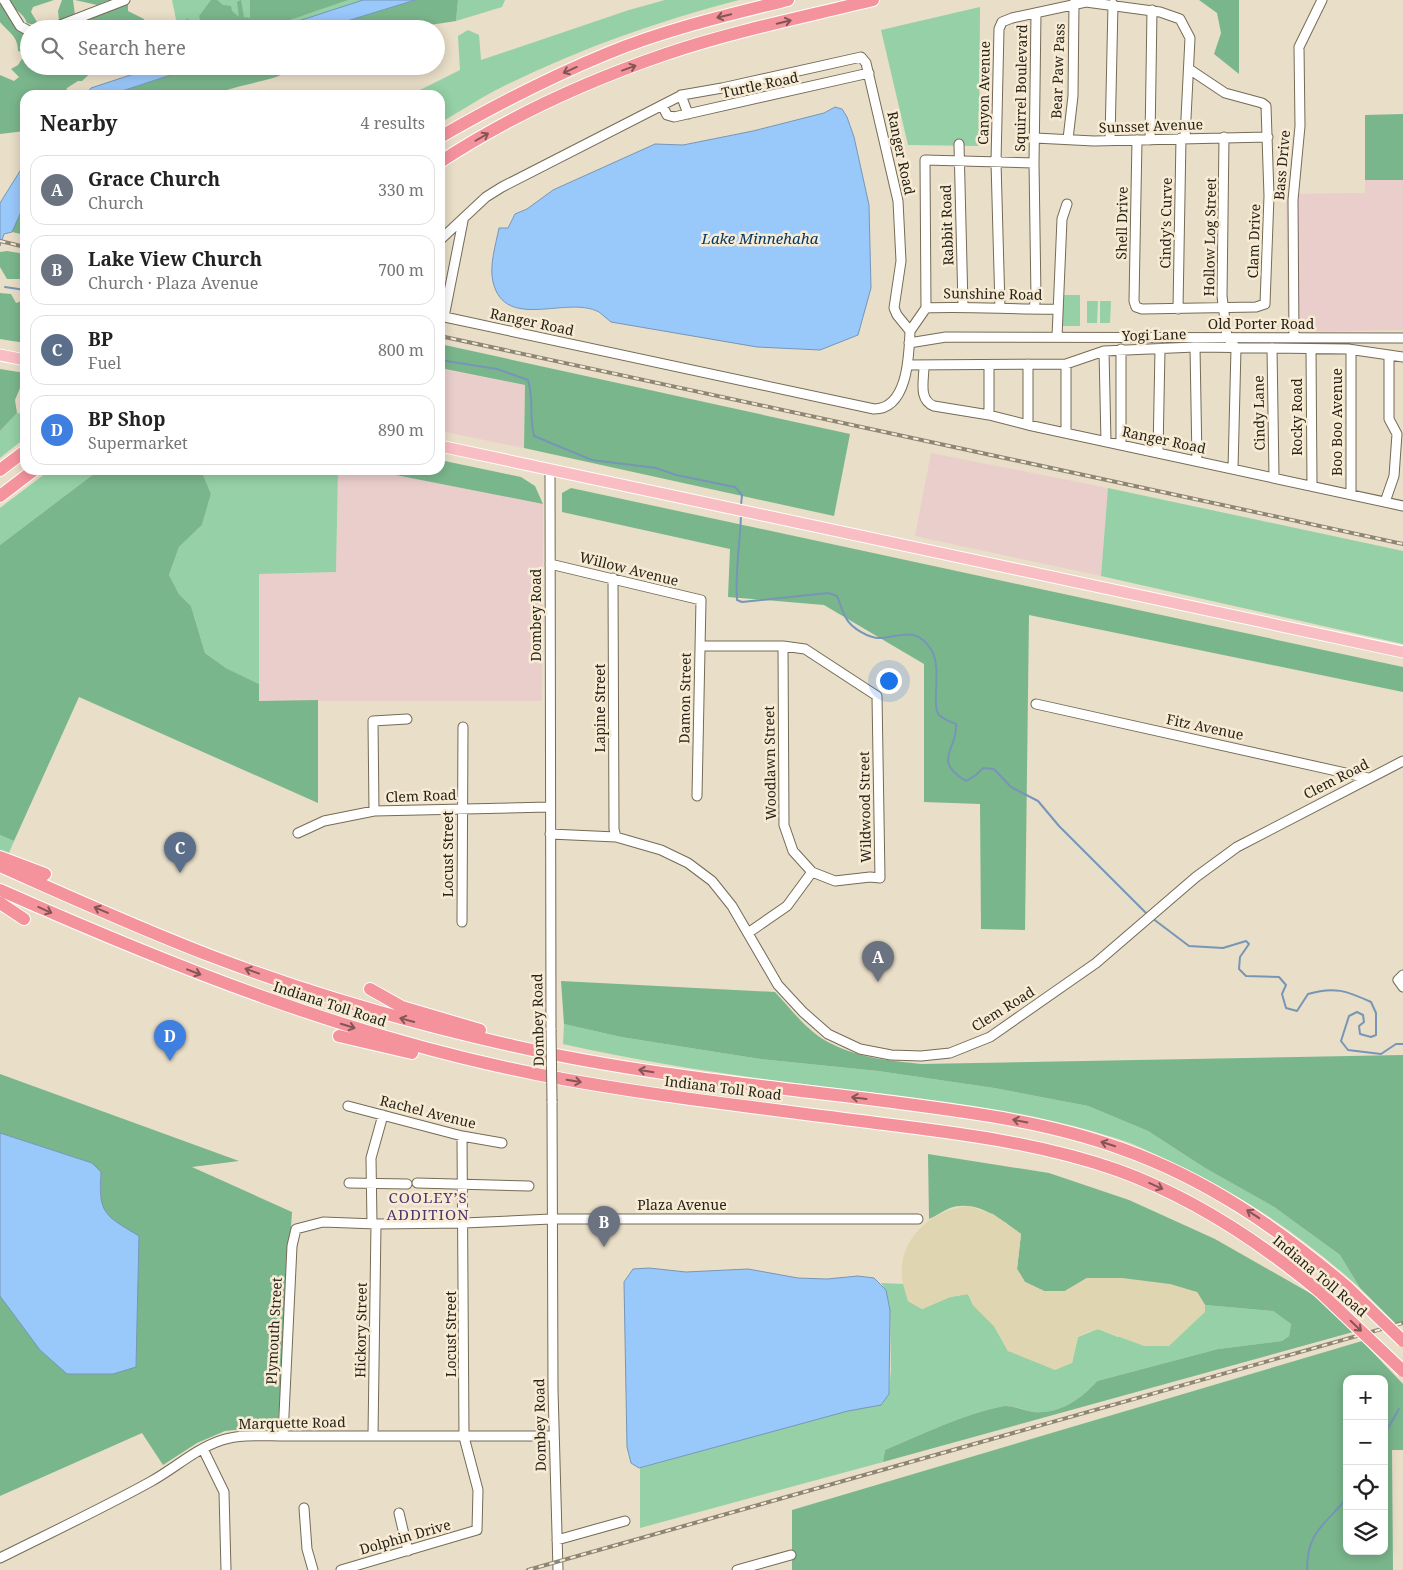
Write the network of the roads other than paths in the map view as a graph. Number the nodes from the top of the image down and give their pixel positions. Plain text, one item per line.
1 (4, 0) edge
2 (788, 0) edge
3 (873, 0) edge
4 (1322, 0) edge
5 (121, 1) edge
6 (1074, 4) junction
7 (1113, 4) junction
8 (1152, 10) junction
9 (1036, 13) junction
10 (73, 20) edge
11 (20, 26) edge
12 (1189, 70) junction
13 (869, 73) junction
14 (681, 95) junction
15 (662, 105) junction
16 (688, 114) junction
17 (445, 135) edge
18 (1224, 137) junction
19 (1268, 137) junction
20 (1036, 138) junction
21 (1183, 138) junction
22 (1068, 139) junction
23 (1110, 140) junction
24 (1137, 140) junction
25 (1150, 140) junction
26 (959, 144) dead end
27 (445, 159) edge
28 (959, 161) junction
29 (996, 162) junction
30 (1034, 162) junction
31 (1068, 204) dead end
32 (463, 220) junction
33 (445, 236) edge
34 (445, 303) edge
35 (963, 306) junction
36 (1034, 307) junction
37 (1224, 307) junction
38 (926, 308) junction
39 (1000, 308) junction
40 (1058, 309) junction
41 (1178, 309) junction
42 (445, 318) edge
43 (910, 331) junction
44 (1057, 337) junction
45 (1227, 337) junction
46 (1294, 337) junction
47 (1403, 338) edge
48 (909, 343) junction
49 (1196, 347) junction
50 (1236, 348) junction
51 (1272, 348) junction
52 (1121, 349) junction
53 (1160, 349) junction
54 (1311, 349) junction
55 (1351, 350) junction
56 (1104, 351) junction
57 (0, 355) edge
58 (1389, 355) junction
59 (1403, 357) edge
60 (20, 359) edge
61 (1028, 364) junction
62 (1066, 364) junction
63 (908, 365) junction
64 (989, 365) junction
65 (924, 366) junction
66 (989, 414) junction
67 (1028, 425) junction
68 (1066, 434) junction
69 (1106, 442) junction
70 (1121, 445) junction
71 (445, 447) edge
72 (1158, 453) junction
73 (20, 455) edge
74 (1197, 461) junction
75 (1233, 468) junction
76 (550, 469) junction
77 (0, 470) edge
78 (27, 475) edge
79 (1274, 477) junction
80 (1312, 485) junction
81 (1352, 494) junction
82 (0, 496) edge
83 (1385, 502) junction
84 (1403, 506) edge
85 (550, 564) junction
86 (613, 578) junction
87 (701, 600) joint
88 (700, 646) junction
89 (783, 646) junction
90 (1403, 652) edge
91 (1036, 704) dead end
92 (407, 719) dead end
93 (463, 727) dead end
94 (1402, 765) edge
95 (1368, 778) junction
96 (697, 796) dead end
97 (549, 807) junction
98 (462, 808) junction
99 (374, 811) junction
100 (298, 833) dead end
101 (550, 834) junction
102 (616, 836) junction
103 (0, 856) edge
104 (0, 866) edge
105 (812, 872) junction
106 (45, 874) dead end
107 (0, 890) edge
108 (0, 903) edge
109 (24, 919) dead end
110 (462, 922) dead end
111 (748, 933) junction
112 (1403, 975) edge
113 (1403, 987) edge
114 (370, 989) dead end
115 (339, 1036) dead end
116 (591, 1062) junction
117 (534, 1074) junction
118 (348, 1106) dead end
119 (383, 1115) junction
120 (462, 1136) junction
121 (502, 1143) dead end
122 (349, 1183) dead end
123 (417, 1183) dead end
124 (371, 1184) junction
125 (407, 1184) dead end
126 (463, 1185) junction
127 (529, 1186) dead end
128 (552, 1219) junction
129 (918, 1219) dead end
130 (464, 1223) junction
131 (374, 1224) junction
132 (296, 1229) joint
133 (1403, 1341) edge
134 (1403, 1371) edge
135 (283, 1436) junction
136 (373, 1436) junction
137 (554, 1436) junction
138 (464, 1437) junction
139 (203, 1448) junction
140 (304, 1508) dead end
141 (399, 1513) dead end
142 (625, 1521) dead end
143 (477, 1530) joint
144 (557, 1540) junction
145 (408, 1551) junction
146 (791, 1555) dead end
147 (0, 1558) edge
148 (752, 1568) edge
149 (226, 1570) edge
150 (313, 1570) edge
151 (341, 1570) edge
152 (558, 1570) edge
153 (737, 1570) edge

1 - 11 street
2 -> 17 highway
27 -> 3 highway
4 - 46 street, Bass Drive
5 - 10 street
6 - 7 street, Canyon Avenue
6 - 9 street, Canyon Avenue
6 - 22 street, Bear Paw Pass
7 - 8 street, Canyon Avenue
7 - 23 street
8 - 12 street, Canyon Avenue
8 - 25 street
9 - 20 street, Squirrel Boulevard
9 - 29 street, Canyon Avenue
12 - 19 street
12 - 21 street, Cindy's Curve
13 - 14 street
13 - 16 street, Turtle Road
13 - 43 street, Ranger Road
14 - 15 street
14 - 16 street
15 - 16 street, Turtle Road
15 - 32 street
18 - 19 street, Sunsset Avenue
18 - 21 street, Sunsset Avenue
18 - 37 street, Hollow Log Street
19 - 37 street, Clam Drive
20 - 22 street, Sunsset Avenue
20 - 30 street, Squirrel Boulevard
21 - 25 street, Sunsset Avenue
21 - 41 street, Cindy's Curve
22 - 23 street, Sunsset Avenue
23 - 24 street, Sunsset Avenue
24 - 25 street, Sunsset Avenue
24 - 41 street, Shell Drive
26 - 28 street, Rabbit Road
28 - 29 street
28 - 35 street, Rabbit Road
28 - 38 street
29 - 30 street
29 - 39 street, Canyon Avenue
30 - 36 street
31 - 40 street
32 - 33 street
32 - 34 street
35 - 38 street, Sunshine Road
35 - 39 street, Sunshine Road
36 - 39 street, Sunshine Road
36 - 40 street, Sunshine Road
37 - 41 street
37 - 45 street, Hollow Log Street
38 - 43 street, Sunshine Road
40 - 44 street
42 - 63 street, Ranger Road
43 - 48 street, Ranger Road
44 - 45 street, Old Porter Road
44 - 48 street, Old Porter Road
45 - 46 street, Old Porter Road
45 - 50 street
46 - 47 street, Old Porter Road
48 - 63 street, Ranger Road
49 - 50 street, Yogi Lane
49 - 53 street, Yogi Lane
49 - 74 street
50 - 51 street, Yogi Lane
50 - 75 street
51 - 54 street, Yogi Lane
51 - 79 street, Cindy Lane
52 - 53 street, Yogi Lane
52 - 56 street, Yogi Lane
52 - 70 street
53 - 72 street
54 - 55 street, Yogi Lane
54 - 80 street, Rocky Road
55 - 58 street, Yogi Lane
55 - 81 street, Boo Boo Avenue
56 - 62 street, Yogi Lane
56 - 69 street
57 - 60 main road
58 - 59 street, Yogi Lane
58 - 83 street
61 - 62 street, Yogi Lane
61 - 64 street, Yogi Lane
61 - 67 street
62 - 68 street
63 - 65 street, Yogi Lane
64 - 65 street, Yogi Lane
64 - 66 street
65 - 66 street, Ranger Road
66 - 67 street, Ranger Road
67 - 68 street, Ranger Road
68 - 69 street, Ranger Road
69 - 70 street, Ranger Road
70 - 72 street, Ranger Road
71 - 76 main road
72 - 74 street, Ranger Road
73 - 77 highway
74 - 75 street, Ranger Road
75 - 79 street, Ranger Road
76 - 85 street, Dombey Road
76 - 90 main road
78 - 82 highway
79 - 80 street, Ranger Road
80 - 81 street, Ranger Road
81 - 83 street, Ranger Road
83 - 84 street, Ranger Road
85 - 86 street, Willow Avenue
85 - 97 street, Dombey Road
86 - 87 street, Willow Avenue
86 - 102 street, Lapine Street
87 - 88 street, Damon Street
88 - 89 street
88 - 96 street, Damon Street
89 - 105 street, Woodlawn Street
89 - 105 street, Wildwood Street
91 - 95 street, Fitz Avenue
92 - 99 street
93 - 98 street, Locust Street
94 - 95 street, Clem Road
95 - 111 street, Clem Road
97 - 98 street, Clem Road
97 - 101 street, Dombey Road
98 - 99 street, Clem Road
98 - 110 street, Locust Street
99 - 100 street, Clem Road
101 - 102 street, Clem Road
101 - 128 street, Dombey Road, bridge
102 - 111 street, Clem Road
103 - 106 highway
116 -> 104 highway, Indiana Toll Road
105 - 111 street
107 -> 117 highway, Indiana Toll Road
108 - 109 highway
112 - 113 street
114 - 116 highway
115 - 117 highway
133 -> 116 highway, Indiana Toll Road, bridge
117 -> 134 highway, Indiana Toll Road, bridge
118 - 119 street, Rachel Avenue
119 - 120 street, Rachel Avenue
119 - 124 street
120 - 121 street, Rachel Avenue
120 - 126 street, Locust Street
122 - 124 street
123 - 126 street
124 - 125 street
124 - 131 street
126 - 127 street
126 - 130 street, Locust Street
128 - 129 street, Plaza Avenue
128 - 130 street, Plaza Avenue
128 - 137 street, Dombey Road
130 - 131 street, Plaza Avenue
130 - 138 street, Locust Street
131 - 132 street, Plaza Avenue
131 - 136 street, Hickory Street
132 - 135 street, Plymouth Street
135 - 136 street, Marquette Road
135 - 139 street, Marquette Road
136 - 138 street, Marquette Road
137 - 138 street, Marquette Road
137 - 144 street, Dombey Road
138 - 143 street, Locust Street
139 - 147 street, Marquette Road
139 - 149 street
140 - 150 street
141 - 145 street
142 - 144 street
143 - 145 street, Dolphin Drive
144 - 152 street, Dombey Road
145 - 151 street, Dolphin Drive
146 - 148 street
148 - 153 street

